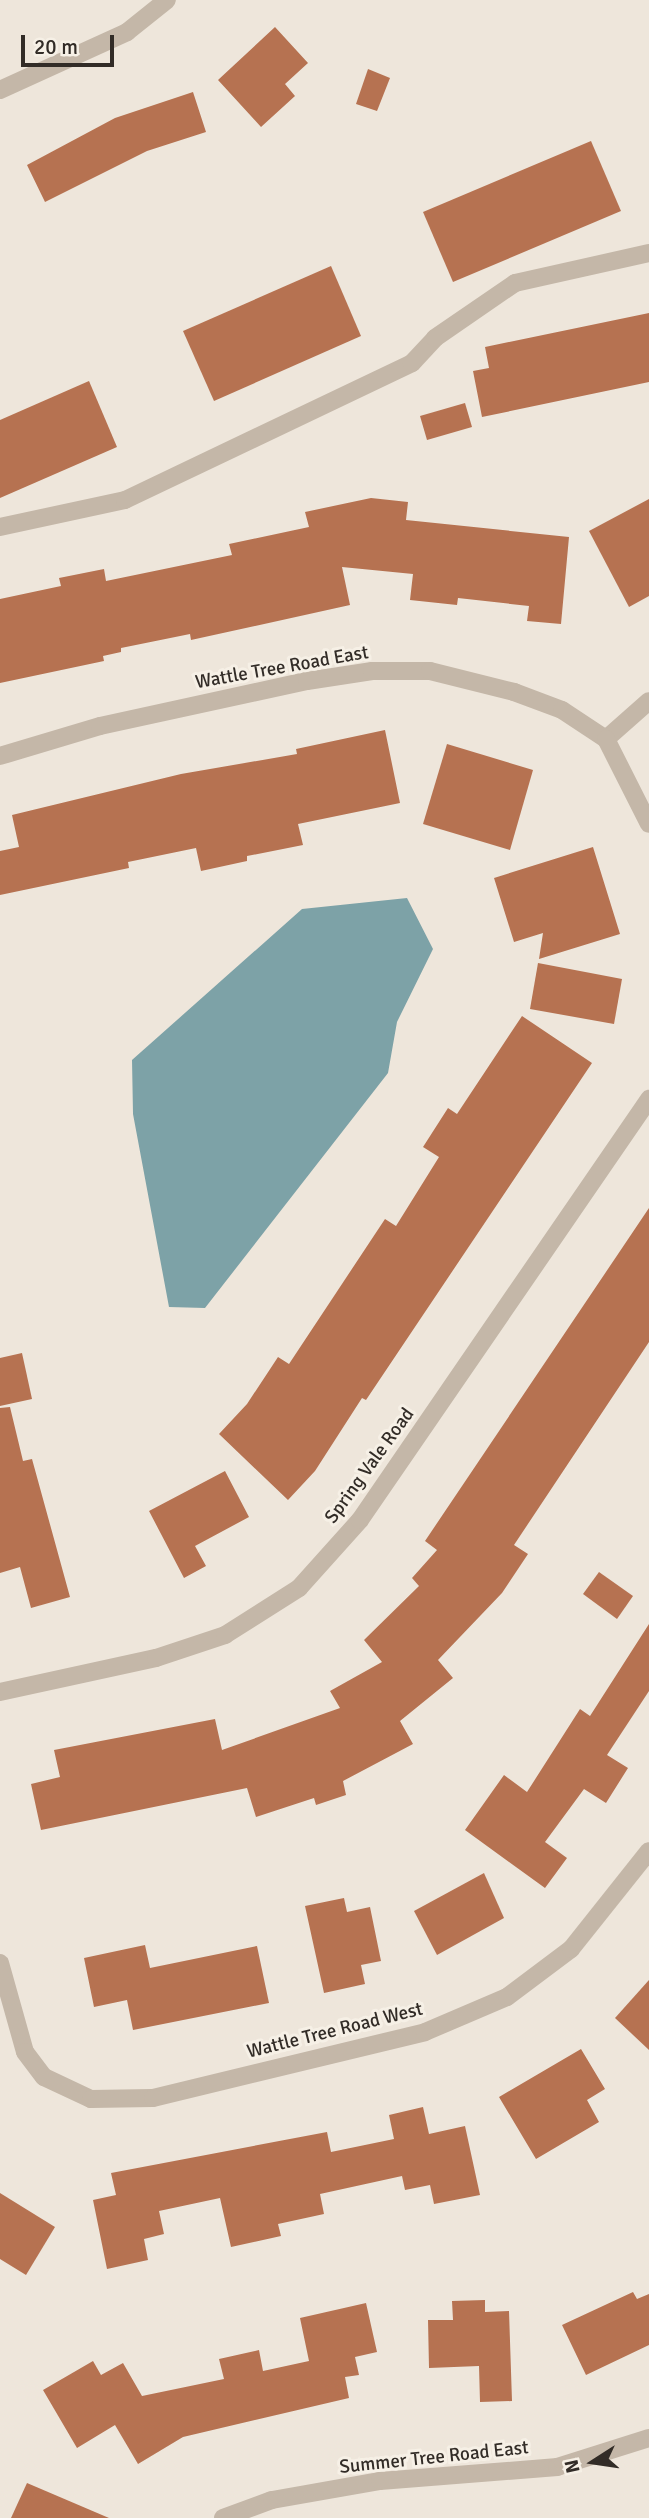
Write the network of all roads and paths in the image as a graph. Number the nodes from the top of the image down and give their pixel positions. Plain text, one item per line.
1 (167, 0) edge
2 (0, 90) edge
3 (649, 253) edge
4 (0, 527) edge
5 (649, 701) edge
6 (606, 739) junction
7 (0, 756) edge
8 (649, 824) edge
9 (649, 1099) edge
10 (0, 1692) edge
11 (649, 1851) edge
12 (0, 1963) edge
13 (649, 2438) edge
14 (223, 2518) edge

1 - 2 street
3 - 4 street
5 - 6 street
6 - 7 street, Wattle Tree Road East
6 - 8 street
9 - 10 street, Spring Vale Road
11 - 12 street, Wattle Tree Road West
13 - 14 street, Summer Tree Road East

